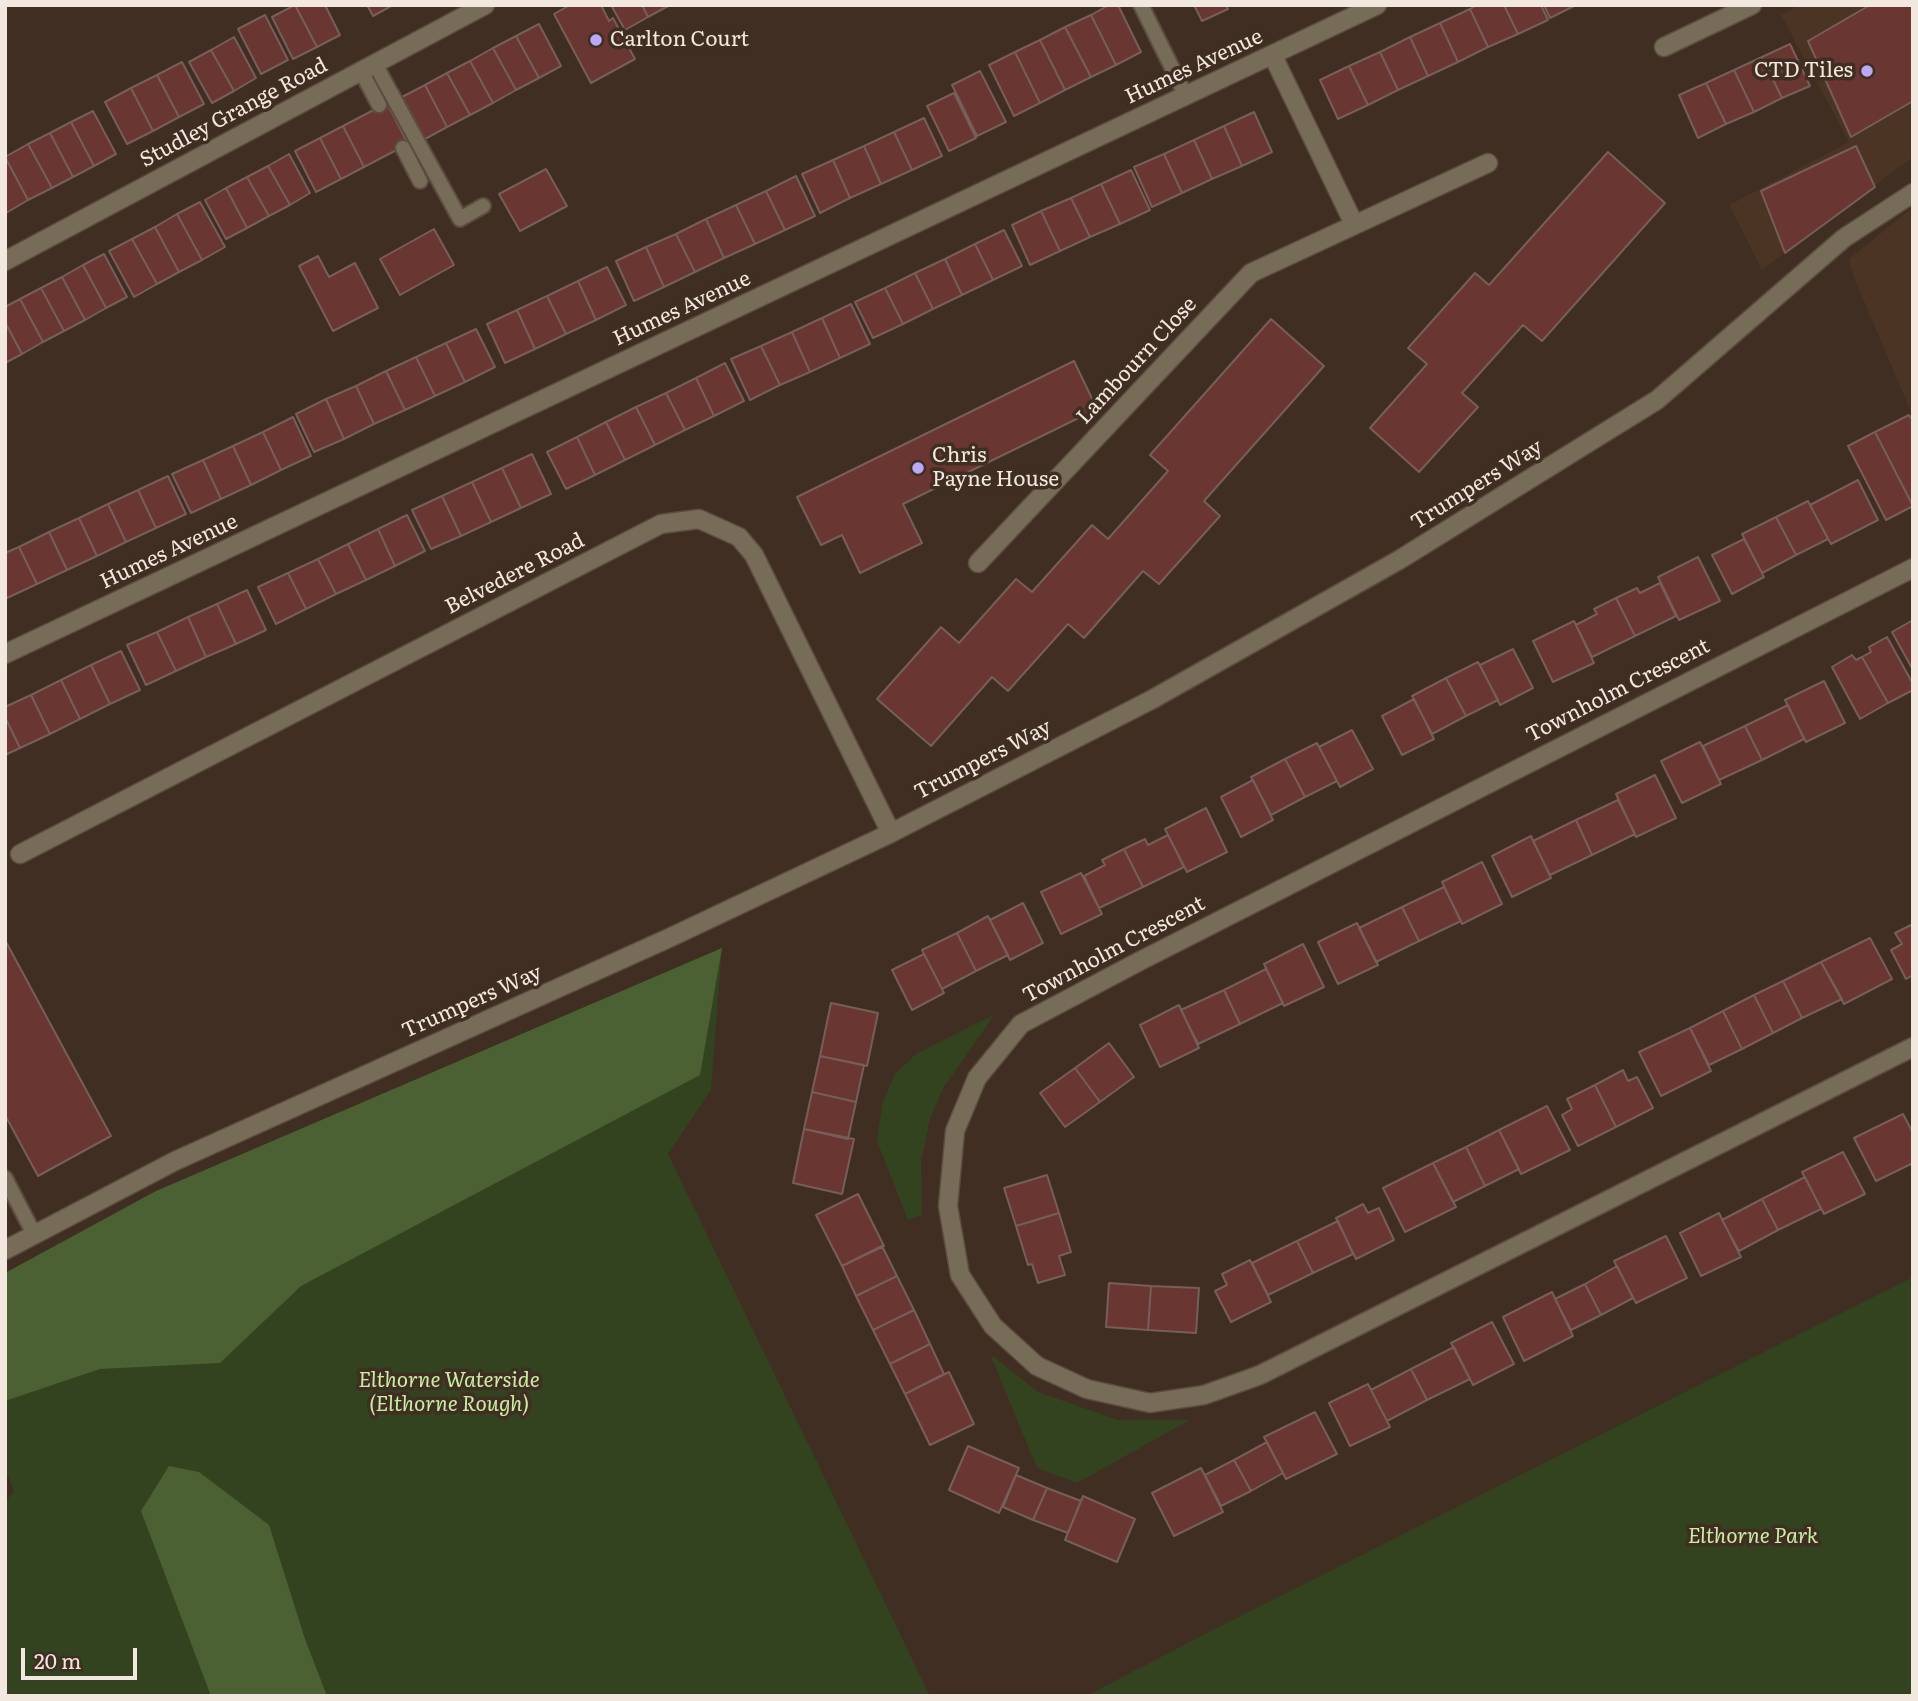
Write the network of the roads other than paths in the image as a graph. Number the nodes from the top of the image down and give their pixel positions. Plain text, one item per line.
1 (485, 5) edge
2 (1141, 5) edge
3 (1377, 5) edge
4 (1752, 5) edge
5 (1664, 47) dead end
6 (1273, 56) junction
7 (368, 67) junction
8 (1186, 96) junction
9 (379, 105) dead end
10 (402, 148) dead end
11 (1488, 163) dead end
12 (420, 181) dead end
13 (1913, 193) edge
14 (483, 206) dead end
15 (1354, 224) junction
16 (5, 261) edge
17 (978, 563) dead end
18 (1913, 568) edge
19 (5, 654) edge
20 (891, 833) junction
21 (20, 854) dead end
22 (1913, 1047) edge
23 (5, 1178) edge
24 (34, 1234) junction
25 (5, 1250) edge

1 - 7 street, Studley Grange Road
2 - 8 lane
3 - 6 street, Humes Avenue
4 - 5 street
6 - 8 street, Humes Avenue
6 - 15 street
7 - 9 lane
7 - 14 lane
7 - 16 street, Studley Grange Road
8 - 19 street, Humes Avenue
10 - 12 lane
11 - 15 street, Lambourn Close
13 - 20 street, Trumpers Way
15 - 17 street, Lambourn Close
18 - 22 street, Townholm Crescent
20 - 21 street, Belvedere Road
20 - 24 street, Trumpers Way
23 - 24 lane
24 - 25 street, Trumpers Way

